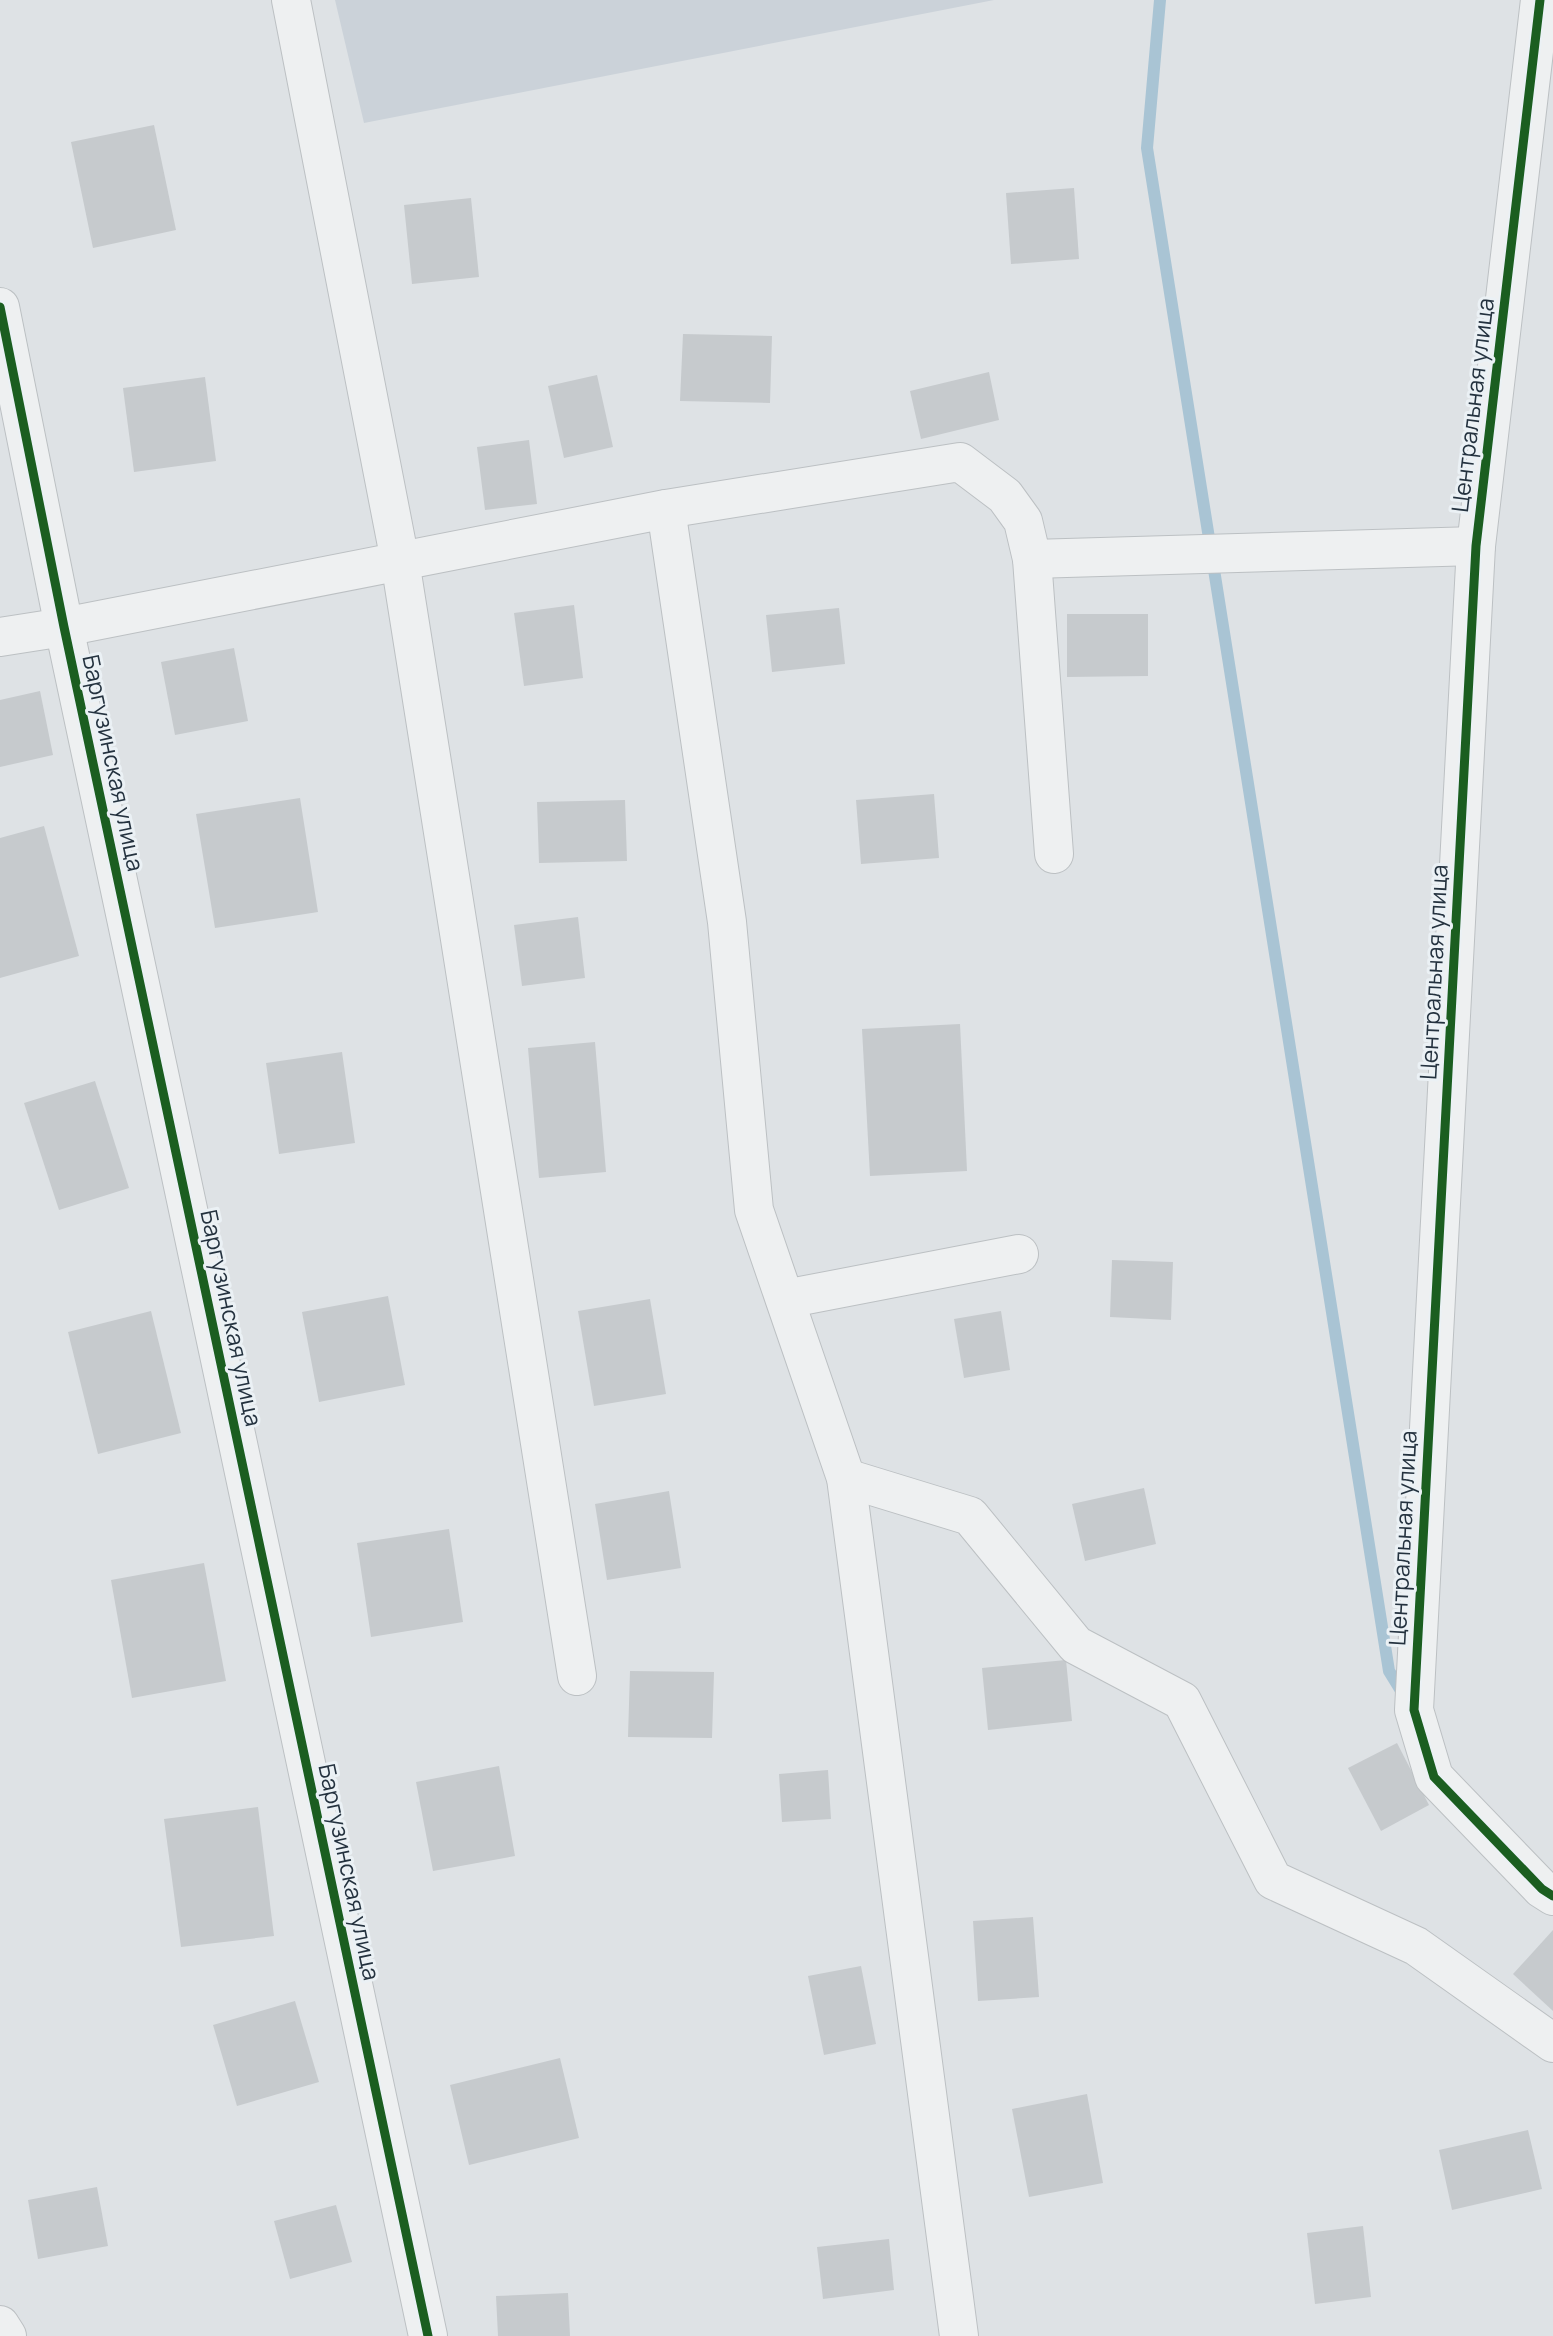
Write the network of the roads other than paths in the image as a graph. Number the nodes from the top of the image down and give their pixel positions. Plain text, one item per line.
1 (291, 0) edge
2 (1540, 0) edge
3 (0, 307) edge
4 (666, 509) junction
5 (1476, 546) junction
6 (1032, 559) junction
7 (400, 561) junction
8 (65, 627) junction
9 (0, 637) edge
10 (1054, 854) dead end
11 (1019, 1254) dead end
12 (785, 1299) junction
13 (846, 1478) junction
14 (578, 1676) dead end
15 (1553, 1896) edge
16 (1553, 2043) edge
17 (0, 2325) edge
18 (7, 2336) edge
19 (429, 2336) edge
20 (959, 2336) edge

1 - 7 street
2 - 5 street, Центральная улица
3 - 8 street, Баргузинская улица
4 - 6 street
4 - 7 street
4 - 12 street
5 - 6 street
5 - 15 street, Центральная улица
6 - 10 street
7 - 8 street
7 - 14 street
8 - 9 street
8 - 19 street, Баргузинская улица
11 - 12 street
12 - 13 street
13 - 16 street
13 - 20 street
17 - 18 street

